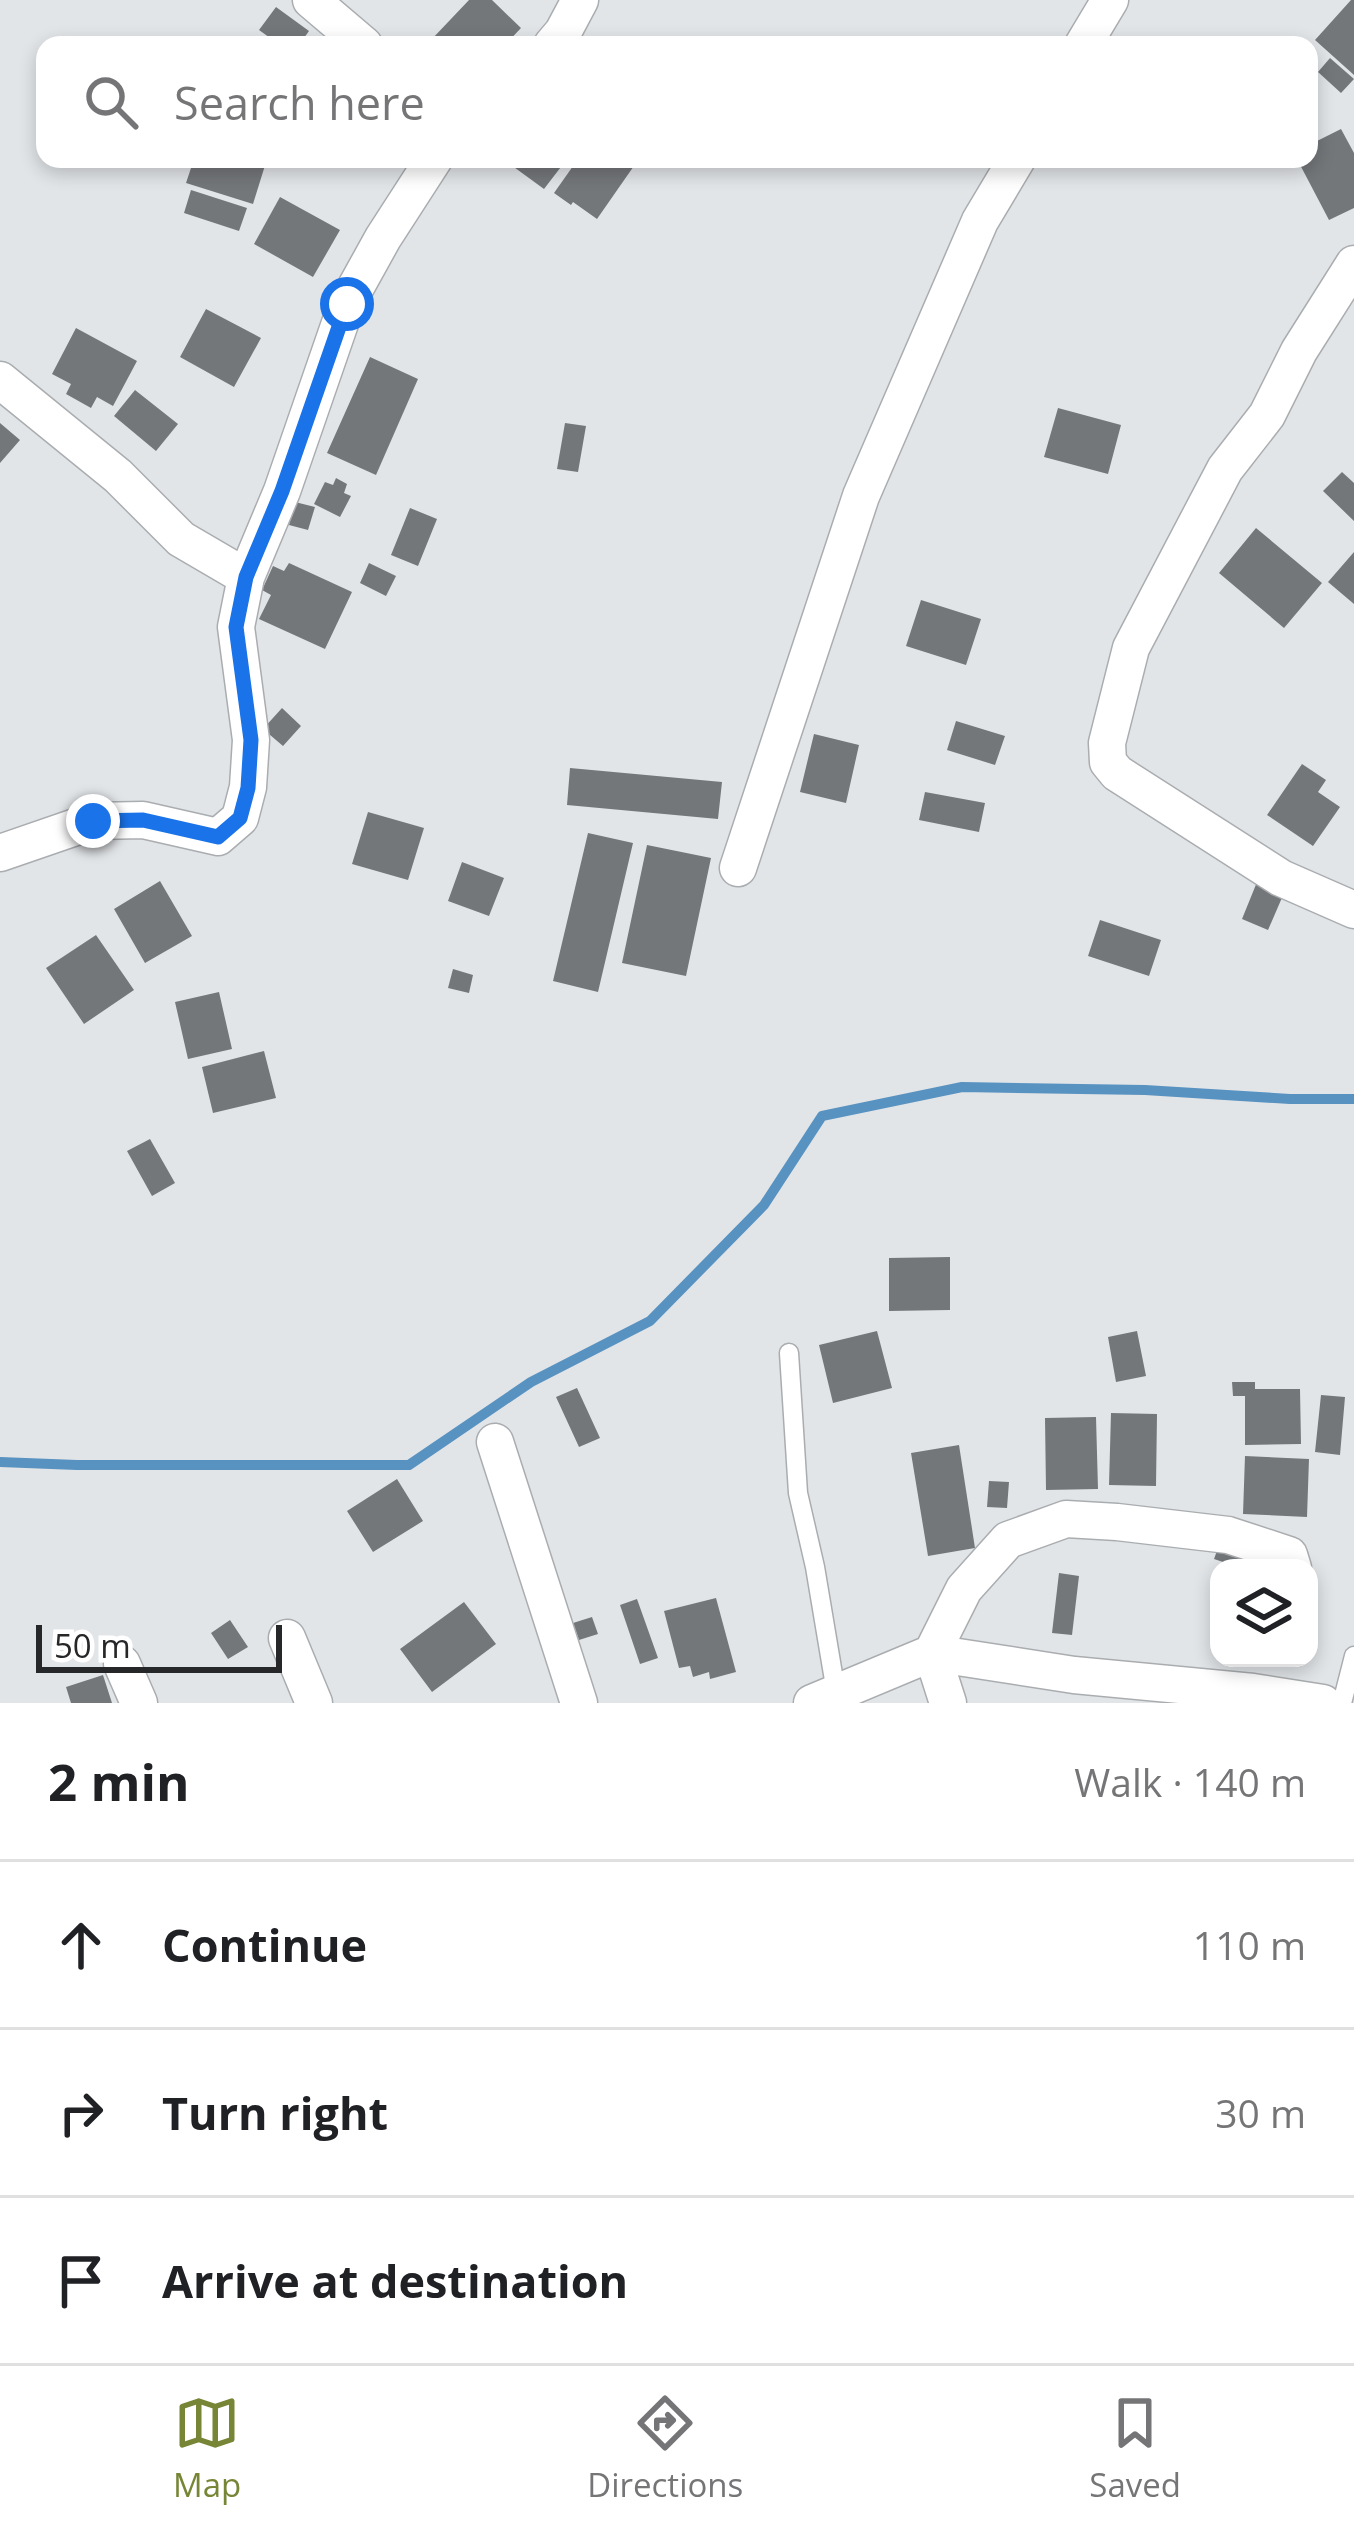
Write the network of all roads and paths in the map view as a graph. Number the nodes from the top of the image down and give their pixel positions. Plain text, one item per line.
1 (311, 0) edge
2 (580, 0) edge
3 (1110, 0) edge
4 (353, 36) edge
5 (559, 36) edge
6 (1089, 36) edge
7 (428, 168) edge
8 (1012, 168) edge
9 (1354, 264) edge
10 (0, 380) edge
11 (246, 577) junction
12 (0, 853) edge
13 (738, 868) dead end
14 (1354, 910) edge
15 (789, 1353) dead end
16 (495, 1442) dead end
17 (1290, 1559) edge
18 (286, 1638) dead end
19 (932, 1653) junction
20 (1354, 1656) edge
21 (122, 1664) dead end
22 (1259, 1675) edge
23 (824, 1698) edge
24 (139, 1703) edge
25 (314, 1703) edge
26 (580, 1703) edge
27 (948, 1703) edge
28 (1323, 1703) edge
29 (1342, 1703) edge

1 - 4 street
2 - 5 street
3 - 6 street
7 - 11 street
8 - 13 street
9 - 14 street
10 - 11 street
11 - 12 street
15 - 23 lane
16 - 26 street
17 - 19 street
18 - 25 street
19 - 22 street
19 - 23 street
19 - 27 street
20 - 29 lane
21 - 24 street
22 - 28 street

